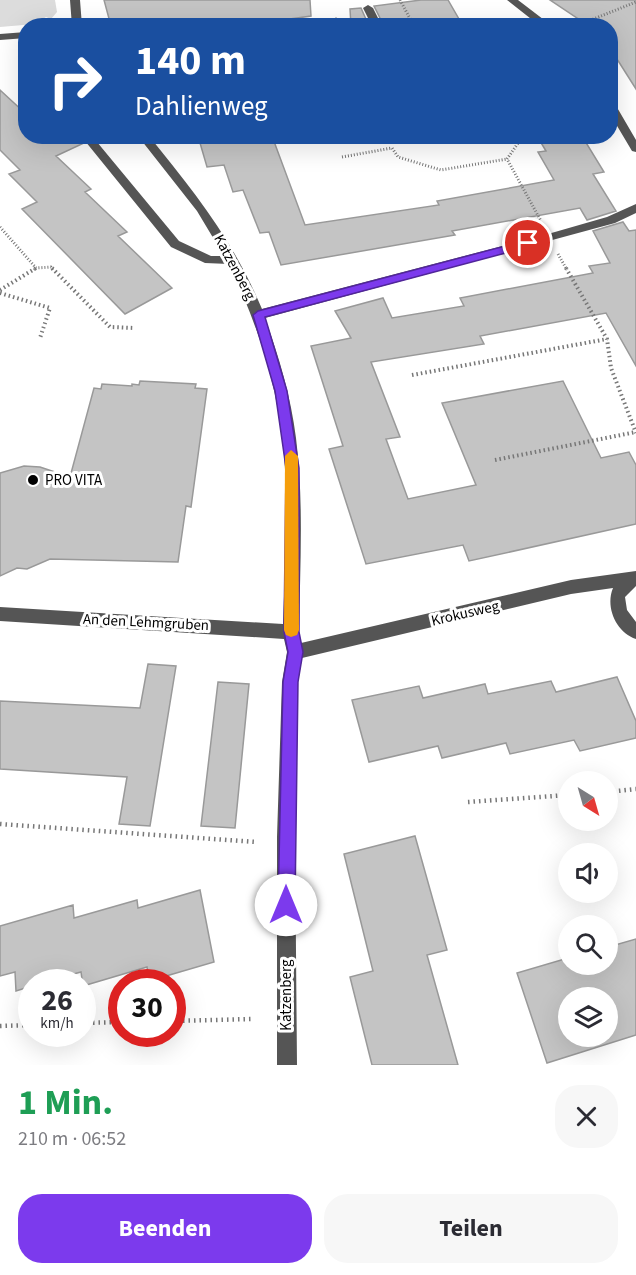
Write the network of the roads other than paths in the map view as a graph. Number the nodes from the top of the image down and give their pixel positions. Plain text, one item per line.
1 (75, 0) edge
2 (513, 0) edge
3 (368, 8) dead end
4 (76, 18) edge
5 (373, 18) edge
6 (537, 18) edge
7 (18, 36) edge
8 (0, 37) edge
9 (618, 118) edge
10 (93, 144) edge
11 (150, 144) edge
12 (636, 149) edge
13 (636, 208) edge
14 (231, 260) junction
15 (258, 315) junction
16 (636, 578) edge
17 (0, 614) edge
18 (291, 632) junction
19 (636, 632) edge
20 (295, 652) junction
21 (287, 1065) edge

1 - 4 street
2 - 6 street
3 - 5 street
7 - 8 street
9 - 12 street
10 - 14 street
11 - 14 street, Katzenberg
13 - 15 street
14 - 15 street, Katzenberg
15 - 18 street, Katzenberg
16 - 19 street, Krokusweg
16 - 20 street, Krokusweg
17 - 18 street, An den Lehmgruben
18 - 20 street, Katzenberg
20 - 21 street, Katzenberg

